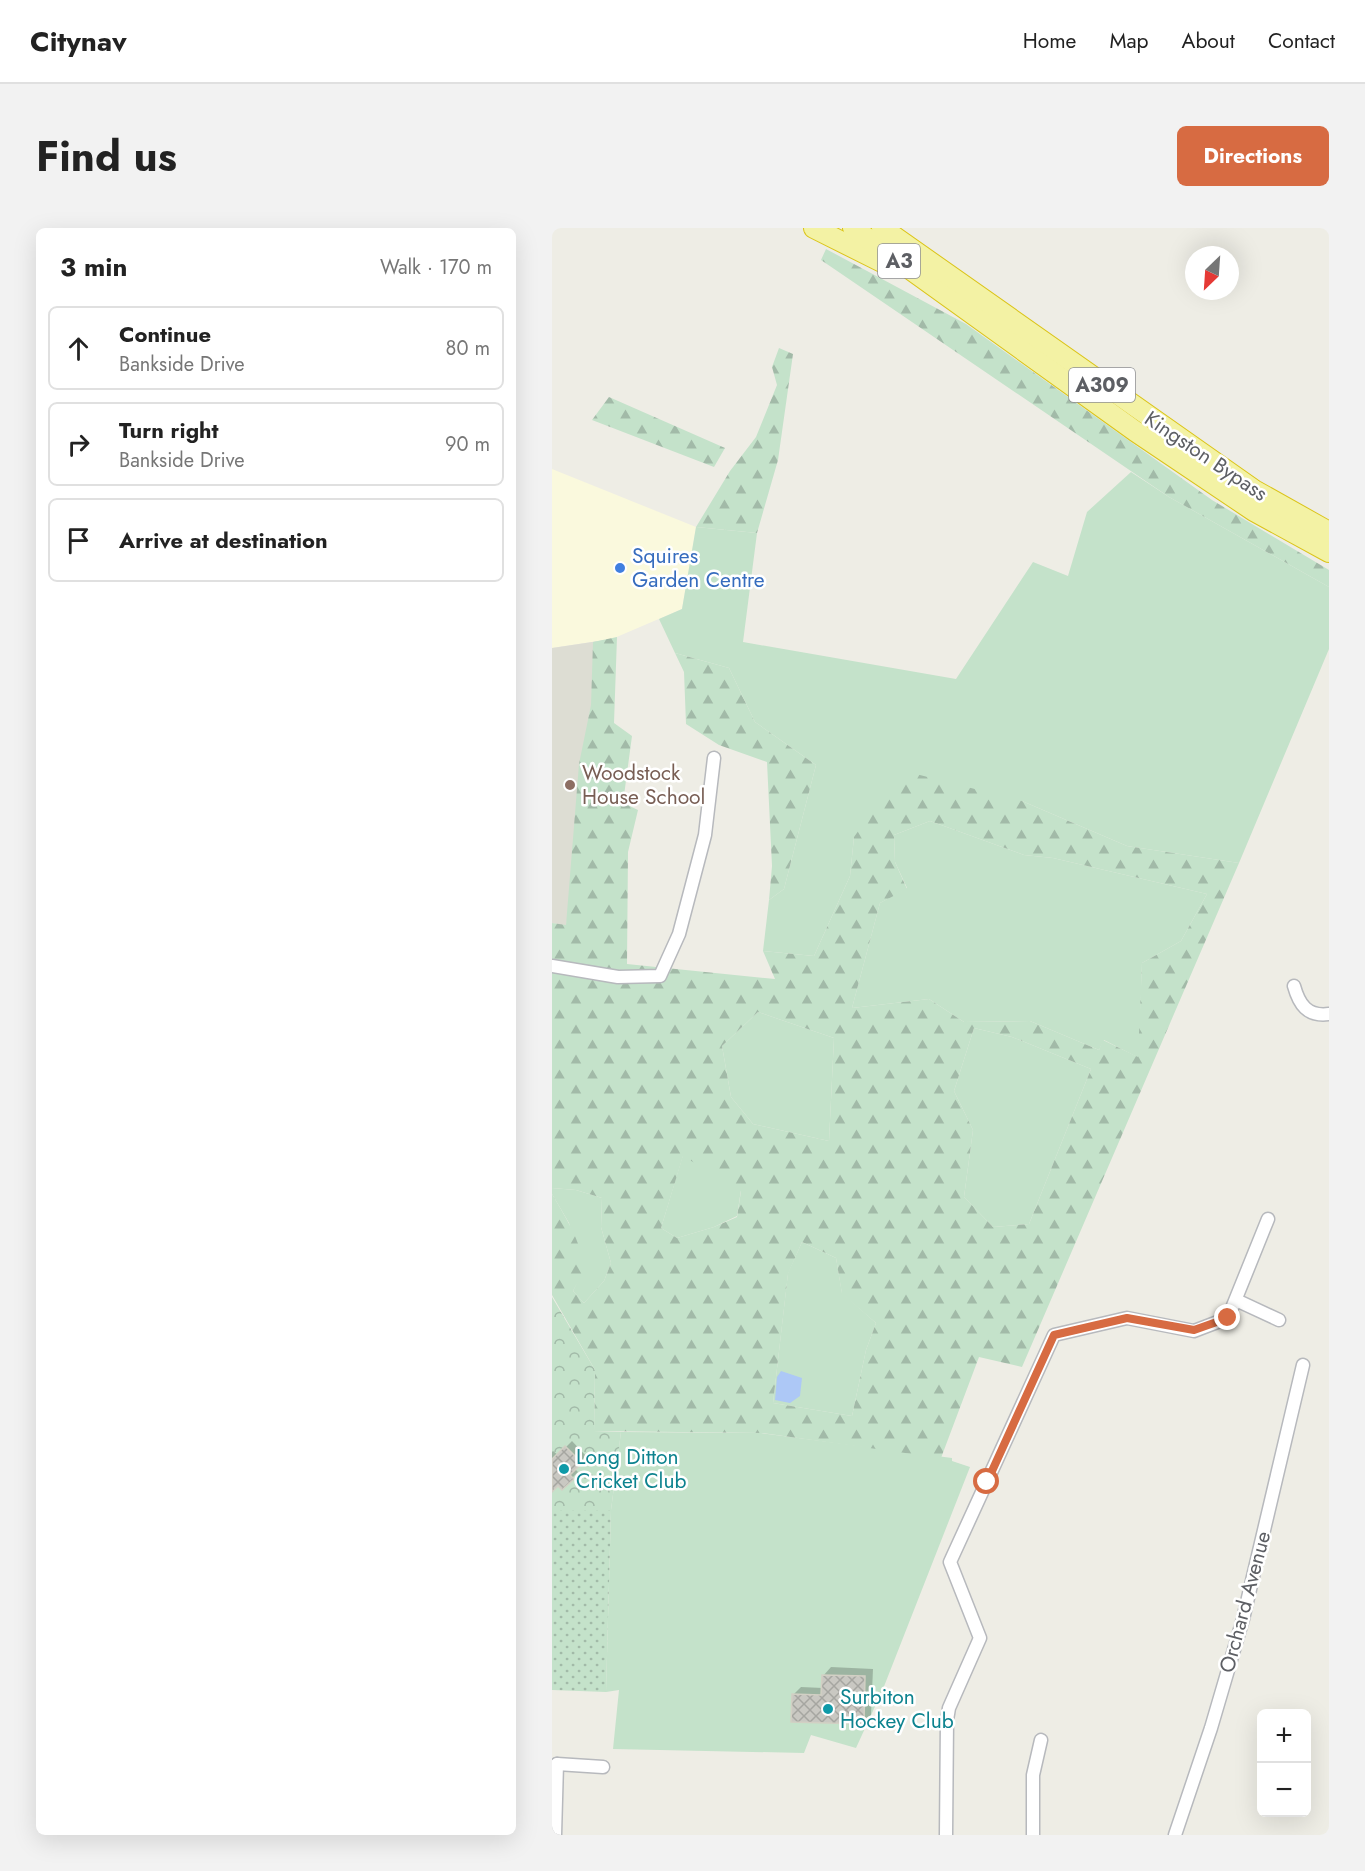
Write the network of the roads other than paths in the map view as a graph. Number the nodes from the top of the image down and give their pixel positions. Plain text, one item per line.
1 (814, 228) edge
2 (853, 228) edge
3 (882, 228) edge
4 (945, 295) junction
5 (1329, 532) edge
6 (1329, 552) edge
7 (714, 758) dead end
8 (552, 966) edge
9 (1294, 986) dead end
10 (1329, 1014) edge
11 (1268, 1219) dead end
12 (1236, 1300) junction
13 (1279, 1320) dead end
14 (1303, 1365) dead end
15 (1041, 1740) dead end
16 (603, 1767) dead end
17 (555, 1768) edge
18 (555, 1835) edge
19 (946, 1835) edge
20 (1033, 1835) edge
21 (1175, 1835) edge

1 - 4 highway, A309
2 - 4 highway, A3
3 - 5 highway, Kingston Bypass / A309
4 - 6 highway, Kingston Bypass / A309
7 - 8 street
9 - 10 street
11 - 12 street
12 - 13 street
12 - 19 street
14 - 21 street, Orchard Avenue
15 - 20 street
16 - 17 street
17 - 18 street

